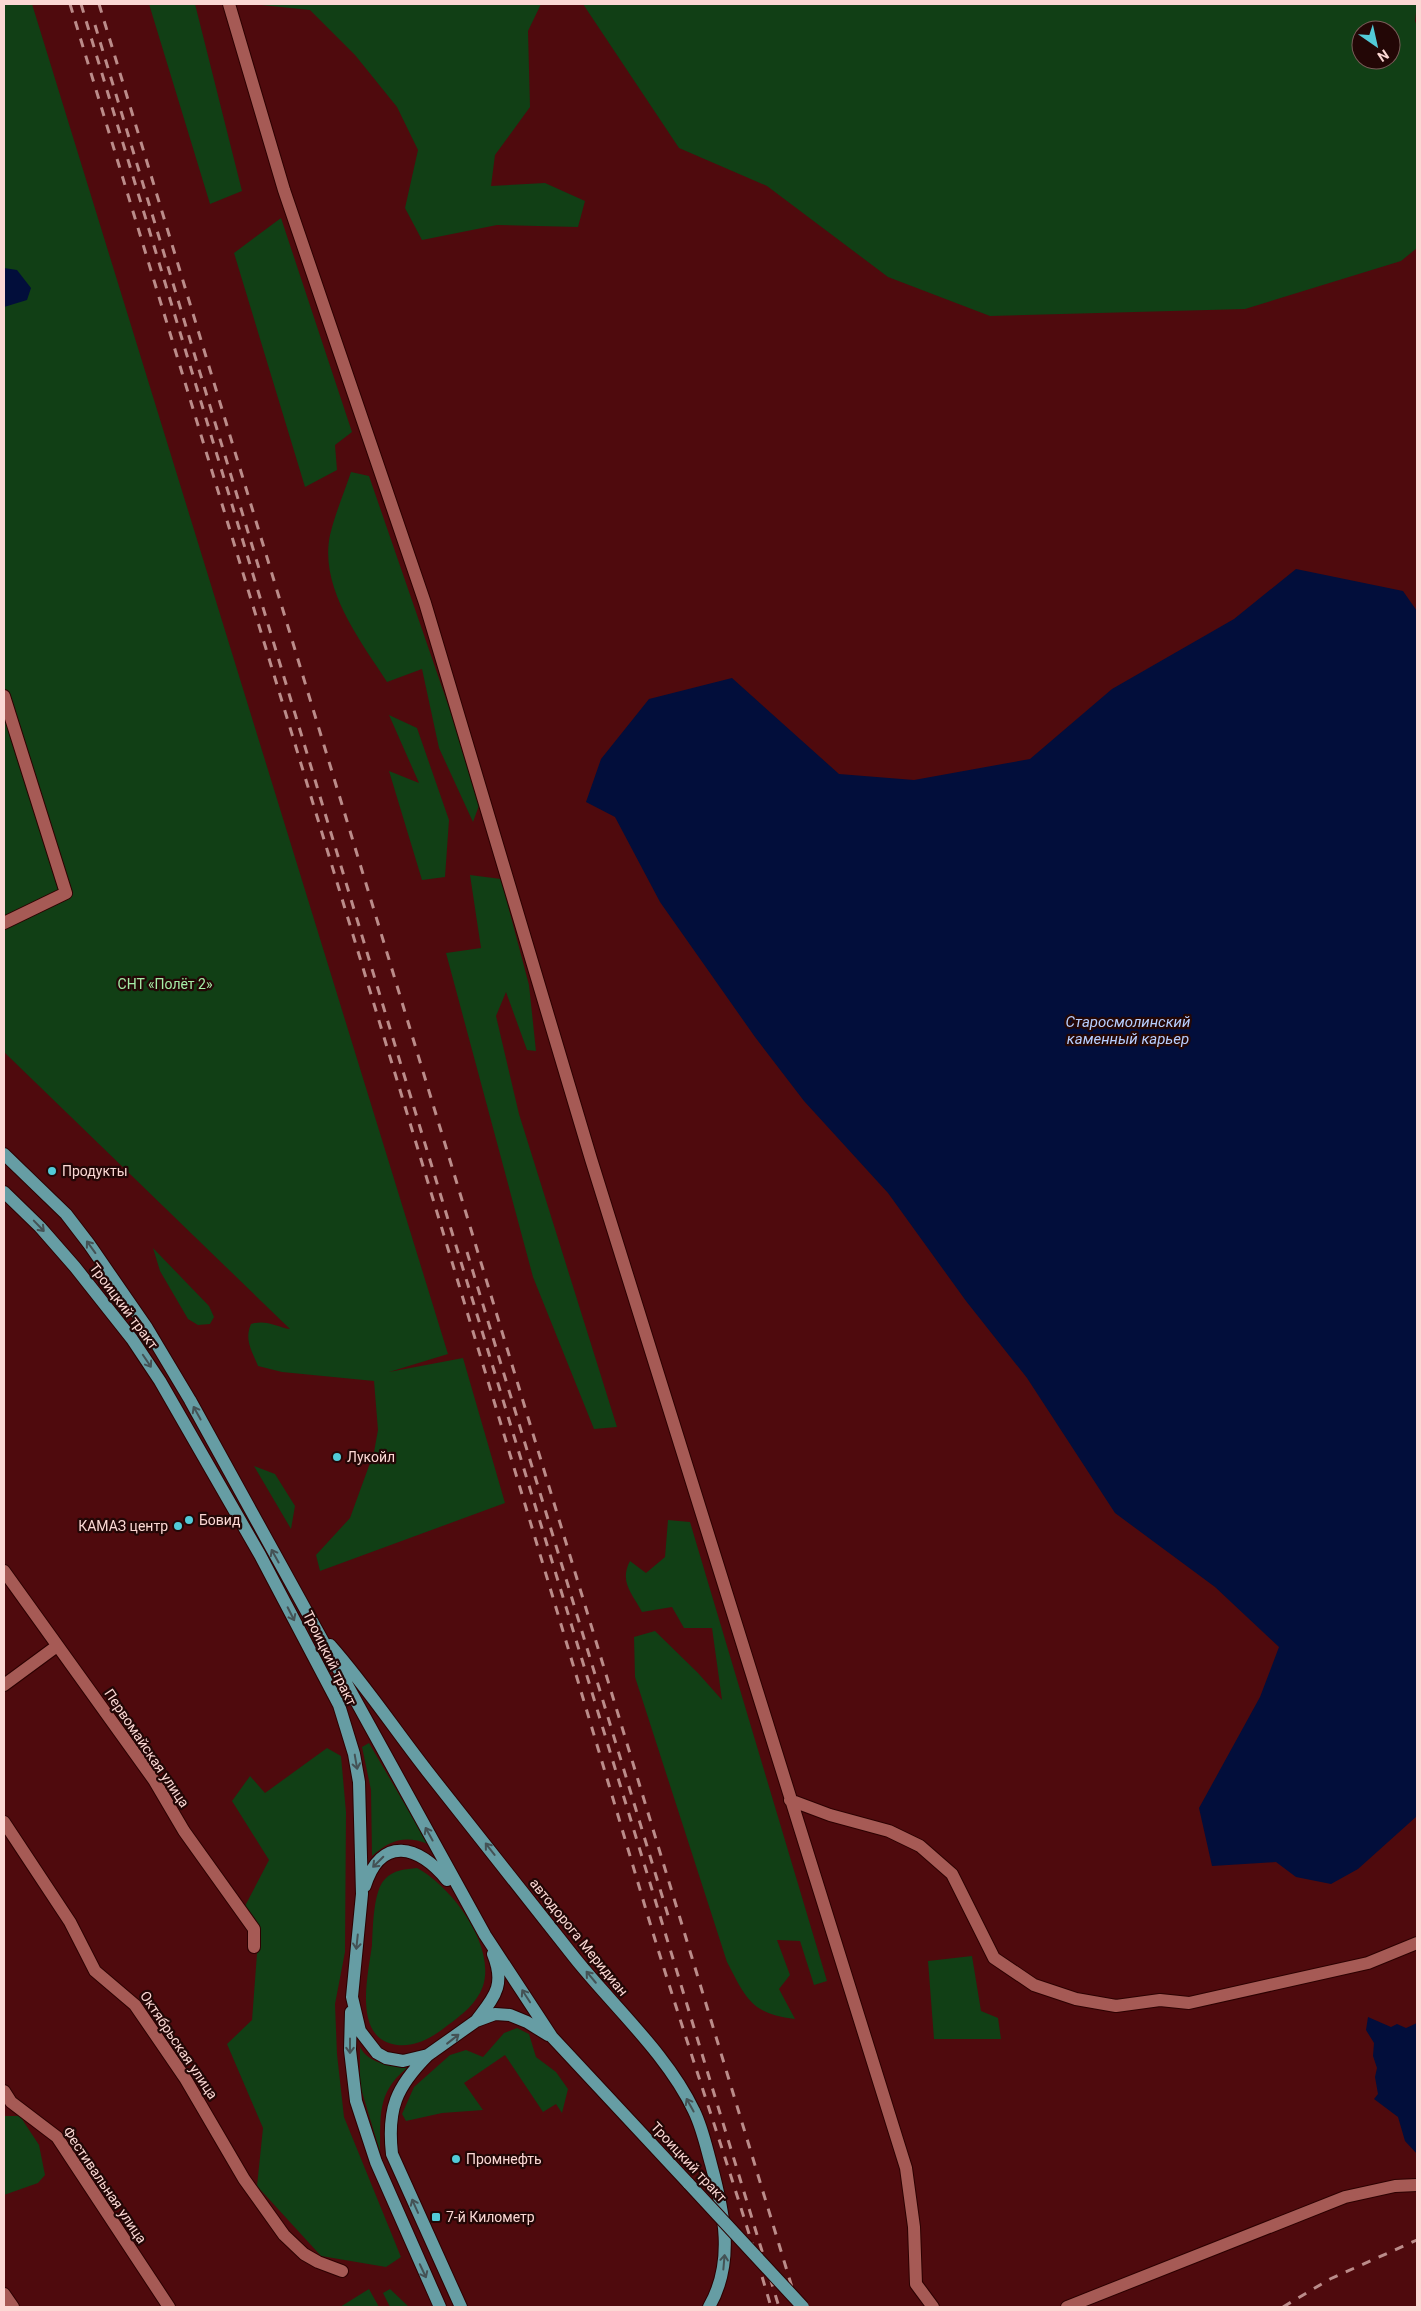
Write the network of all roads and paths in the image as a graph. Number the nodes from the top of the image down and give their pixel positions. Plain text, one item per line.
1 (229, 4) edge
2 (4, 696) edge
3 (4, 923) edge
4 (4, 1154) edge
5 (4, 1192) edge
6 (4, 1571) edge
7 (312, 1624) junction
8 (57, 1646) junction
9 (4, 1685) edge
10 (790, 1800) junction
11 (4, 1822) edge
12 (362, 1894) junction
13 (469, 1907) junction
14 (485, 1935) junction
15 (1417, 1943) edge
16 (254, 1946) dead end
17 (352, 1997) junction
18 (476, 2021) junction
19 (552, 2037) junction
20 (428, 2055) junction
21 (4, 2092) edge
22 (1417, 2185) edge
23 (342, 2271) dead end
24 (4, 2294) edge
25 (13, 2307) edge
26 (168, 2307) edge
27 (440, 2307) edge
28 (461, 2307) edge
29 (709, 2307) edge
30 (803, 2307) edge
31 (933, 2307) edge
32 (1066, 2307) edge

1 - 10 street
2 - 3 street
7 -> 4 main road, Троицкий тракт
5 -> 12 main road, Троицкий тракт
6 - 8 street, Первомайская улица
13 -> 7 main road, Троицкий тракт
29 -> 7 main road, автодорога Меридиан
8 - 9 street
8 - 16 street, Первомайская улица
10 - 15 street
10 - 31 street
11 - 23 street, Октябрьская улица
13 -> 12 main road
12 -> 17 main road, Троицкий тракт
13 - 14 main road, Троицкий тракт
14 - 18 main road
19 -> 14 main road, Троицкий тракт
17 - 20 main road, Троицкий тракт
17 -> 27 main road
18 - 19 main road, Троицкий тракт
20 -> 18 main road, Троицкий тракт
19 - 30 main road, Троицкий тракт, bridge
28 -> 20 main road
21 - 26 street, Фестивальная улица
22 - 32 street
24 - 25 street

